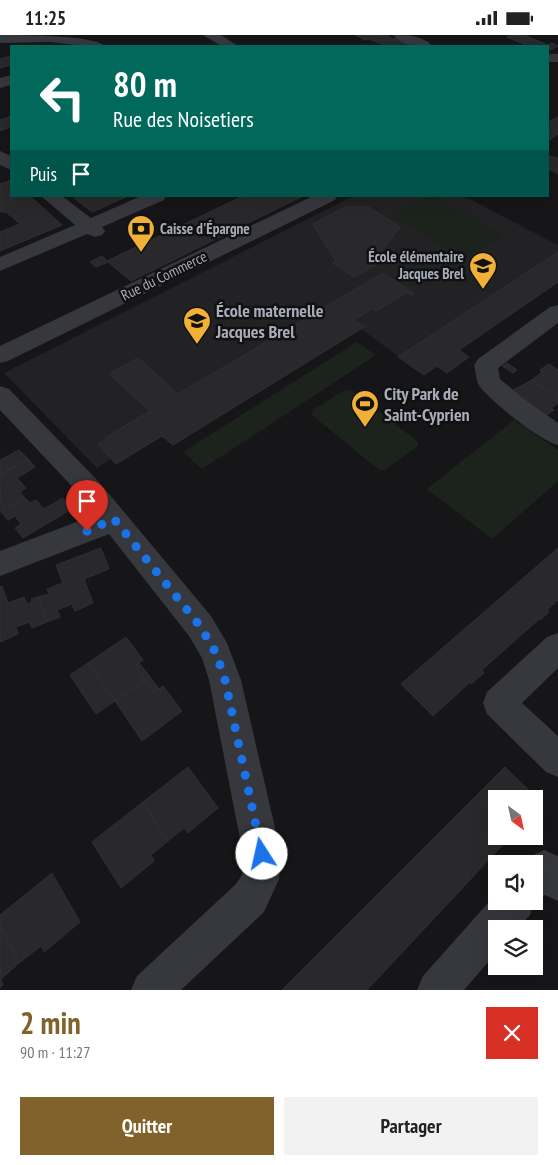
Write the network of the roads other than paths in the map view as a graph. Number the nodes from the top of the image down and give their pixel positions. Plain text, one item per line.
1 (210, 35) edge
2 (400, 35) edge
3 (42, 38) junction
4 (0, 39) edge
5 (29, 45) edge
6 (95, 45) edge
7 (229, 45) edge
8 (423, 45) edge
9 (3, 149) edge
10 (10, 163) edge
11 (51, 197) edge
12 (155, 197) edge
13 (326, 197) edge
14 (92, 229) junction
15 (0, 265) edge
16 (558, 312) edge
17 (0, 355) edge
18 (0, 395) edge
19 (558, 436) edge
20 (114, 519) junction
21 (0, 564) edge
22 (558, 647) edge
23 (558, 760) edge
24 (508, 910) edge
25 (150, 990) edge
26 (437, 990) edge

1 - 7 street
2 - 8 street
3 - 4 street
3 - 5 street
3 - 6 street
9 - 10 street
11 - 14 street
12 - 14 street
13 - 17 street, Rue du Commerce
14 - 15 street
16 - 19 street
18 - 20 street
20 - 21 street
20 - 25 street
22 - 23 street
24 - 26 street

